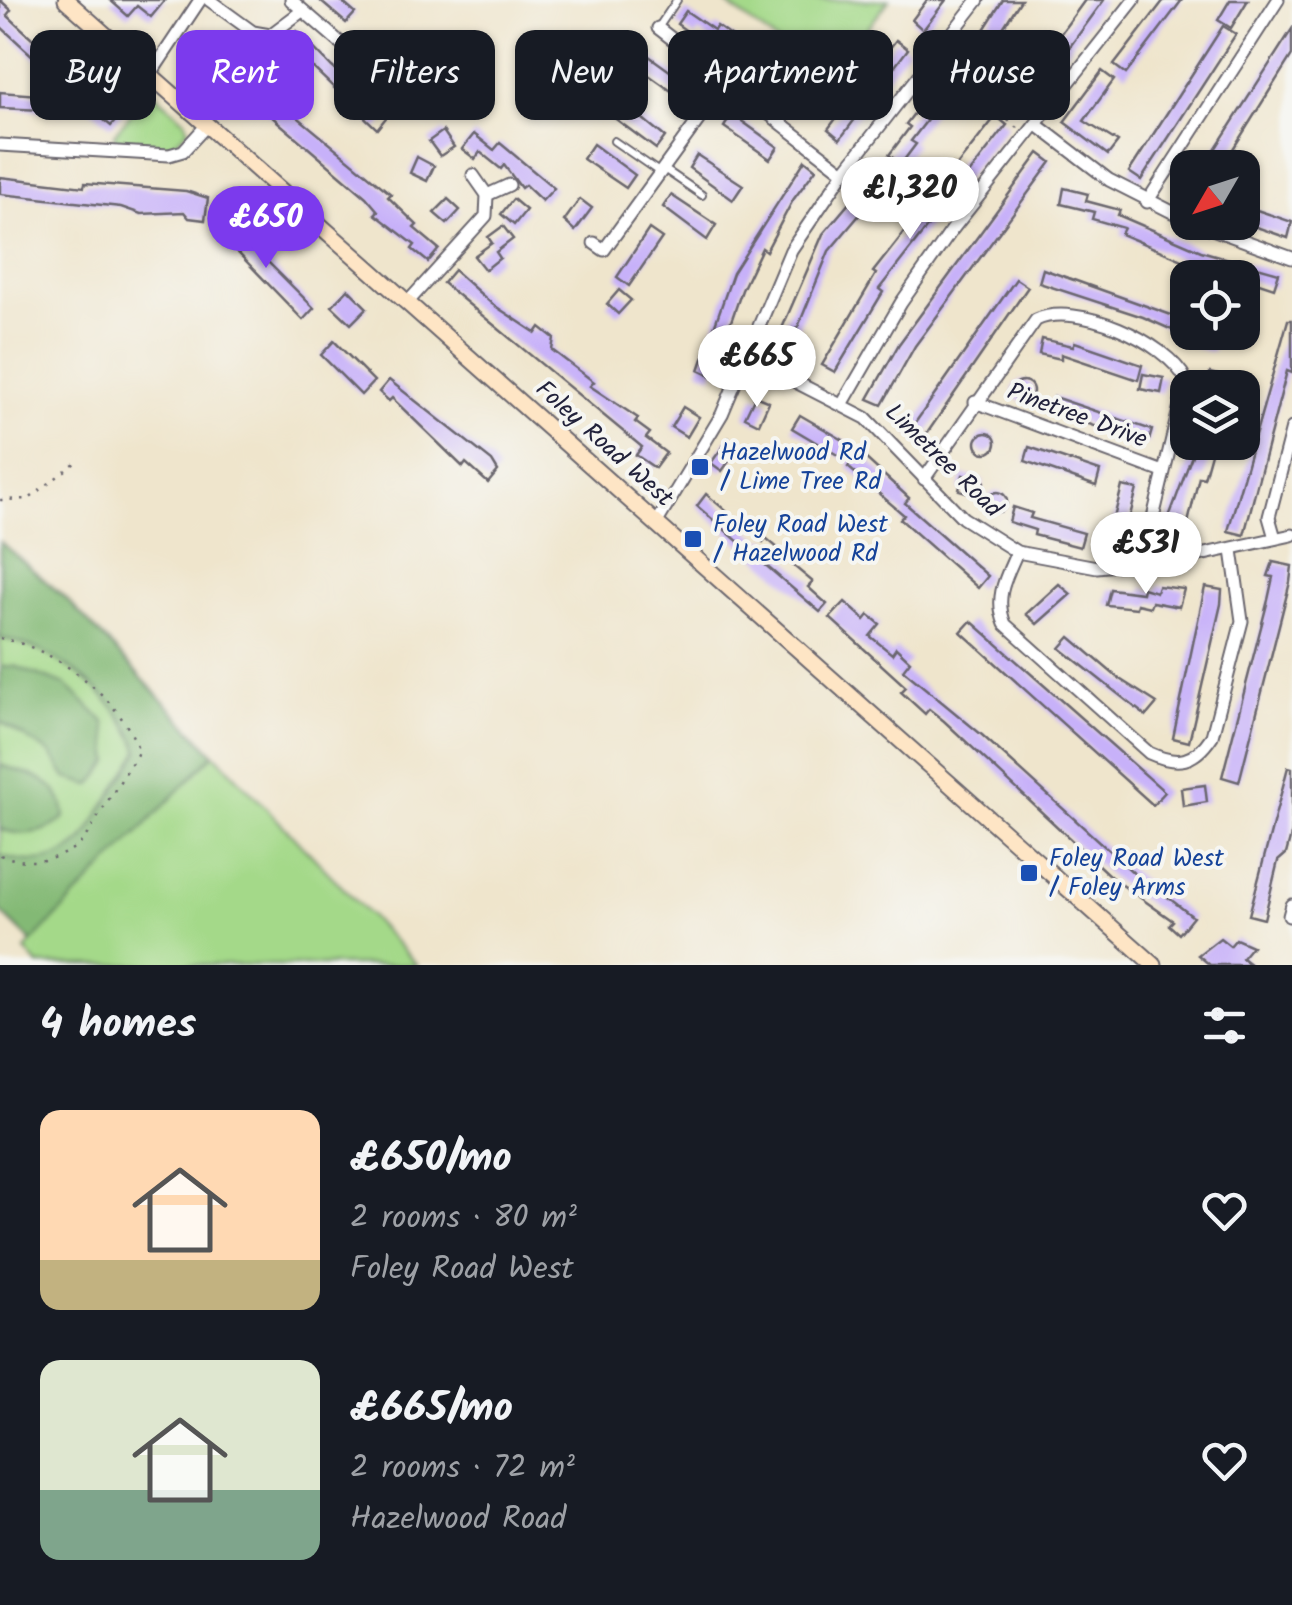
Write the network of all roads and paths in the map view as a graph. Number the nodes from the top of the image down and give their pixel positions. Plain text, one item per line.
1 (66, 0) edge
2 (200, 0) edge
3 (209, 0) edge
4 (291, 0) edge
5 (677, 0) edge
6 (978, 0) edge
7 (1134, 0) edge
8 (1278, 0) edge
9 (302, 11) junction
10 (658, 28) joint
11 (100, 30) edge
12 (955, 30) edge
13 (668, 36) edge
14 (334, 38) edge
15 (156, 66) edge
16 (156, 80) edge
17 (913, 85) edge
18 (699, 120) edge
19 (776, 120) edge
20 (1017, 120) edge
21 (206, 126) junction
22 (1032, 130) junction
23 (614, 141) dead end
24 (0, 144) edge
25 (662, 171) junction
26 (844, 172) junction
27 (473, 175) dead end
28 (508, 185) dead end
29 (487, 195) junction
30 (702, 195) dead end
31 (1147, 202) junction
32 (1170, 213) edge
33 (1241, 240) edge
34 (594, 242) dead end
35 (1292, 258) edge
36 (407, 303) junction
37 (749, 358) junction
38 (975, 402) junction
39 (843, 403) junction
40 (1292, 428) edge
41 (80, 459) dead end
42 (1163, 472) junction
43 (924, 480) junction
44 (0, 500) edge
45 (656, 524) junction
46 (1292, 535) edge
47 (1275, 538) junction
48 (1232, 550) junction
49 (1018, 552) junction
50 (1142, 564) junction
51 (0, 638) edge
52 (0, 855) edge
53 (1154, 965) edge

1 - 11 main road, Foley Road West
2 - 15 street
3 - 9 street
4 - 9 street
5 - 10 lane
6 - 12 street
7 - 22 street
8 - 31 street
9 - 14 street
10 - 13 street
16 - 21 main road, Foley Road West
17 - 26 street
18 - 25 street
19 - 26 street
20 - 22 path
21 - 24 street
21 - 36 main road, Foley Road West
22 - 31 street
22 - 39 street
23 - 25 lane
25 - 30 lane
25 - 34 street
26 - 37 street
27 - 29 street
28 - 29 street
29 - 36 street
31 - 32 street
33 - 35 street
36 - 45 main road, Foley Road West
37 - 39 street, Limetree Road
37 - 45 street
38 - 42 street, Pinetree Drive
38 - 42 street
38 - 43 street
39 - 43 street, Limetree Road
40 - 47 street
41 - 44 path
42 - 50 street
43 - 49 street, Limetree Road
45 - 53 main road, Foley Road West
46 - 47 street, Limetree Road
47 - 48 street, Limetree Road
48 - 49 street
48 - 50 street, Limetree Road
49 - 50 street, Limetree Road
51 - 52 path

